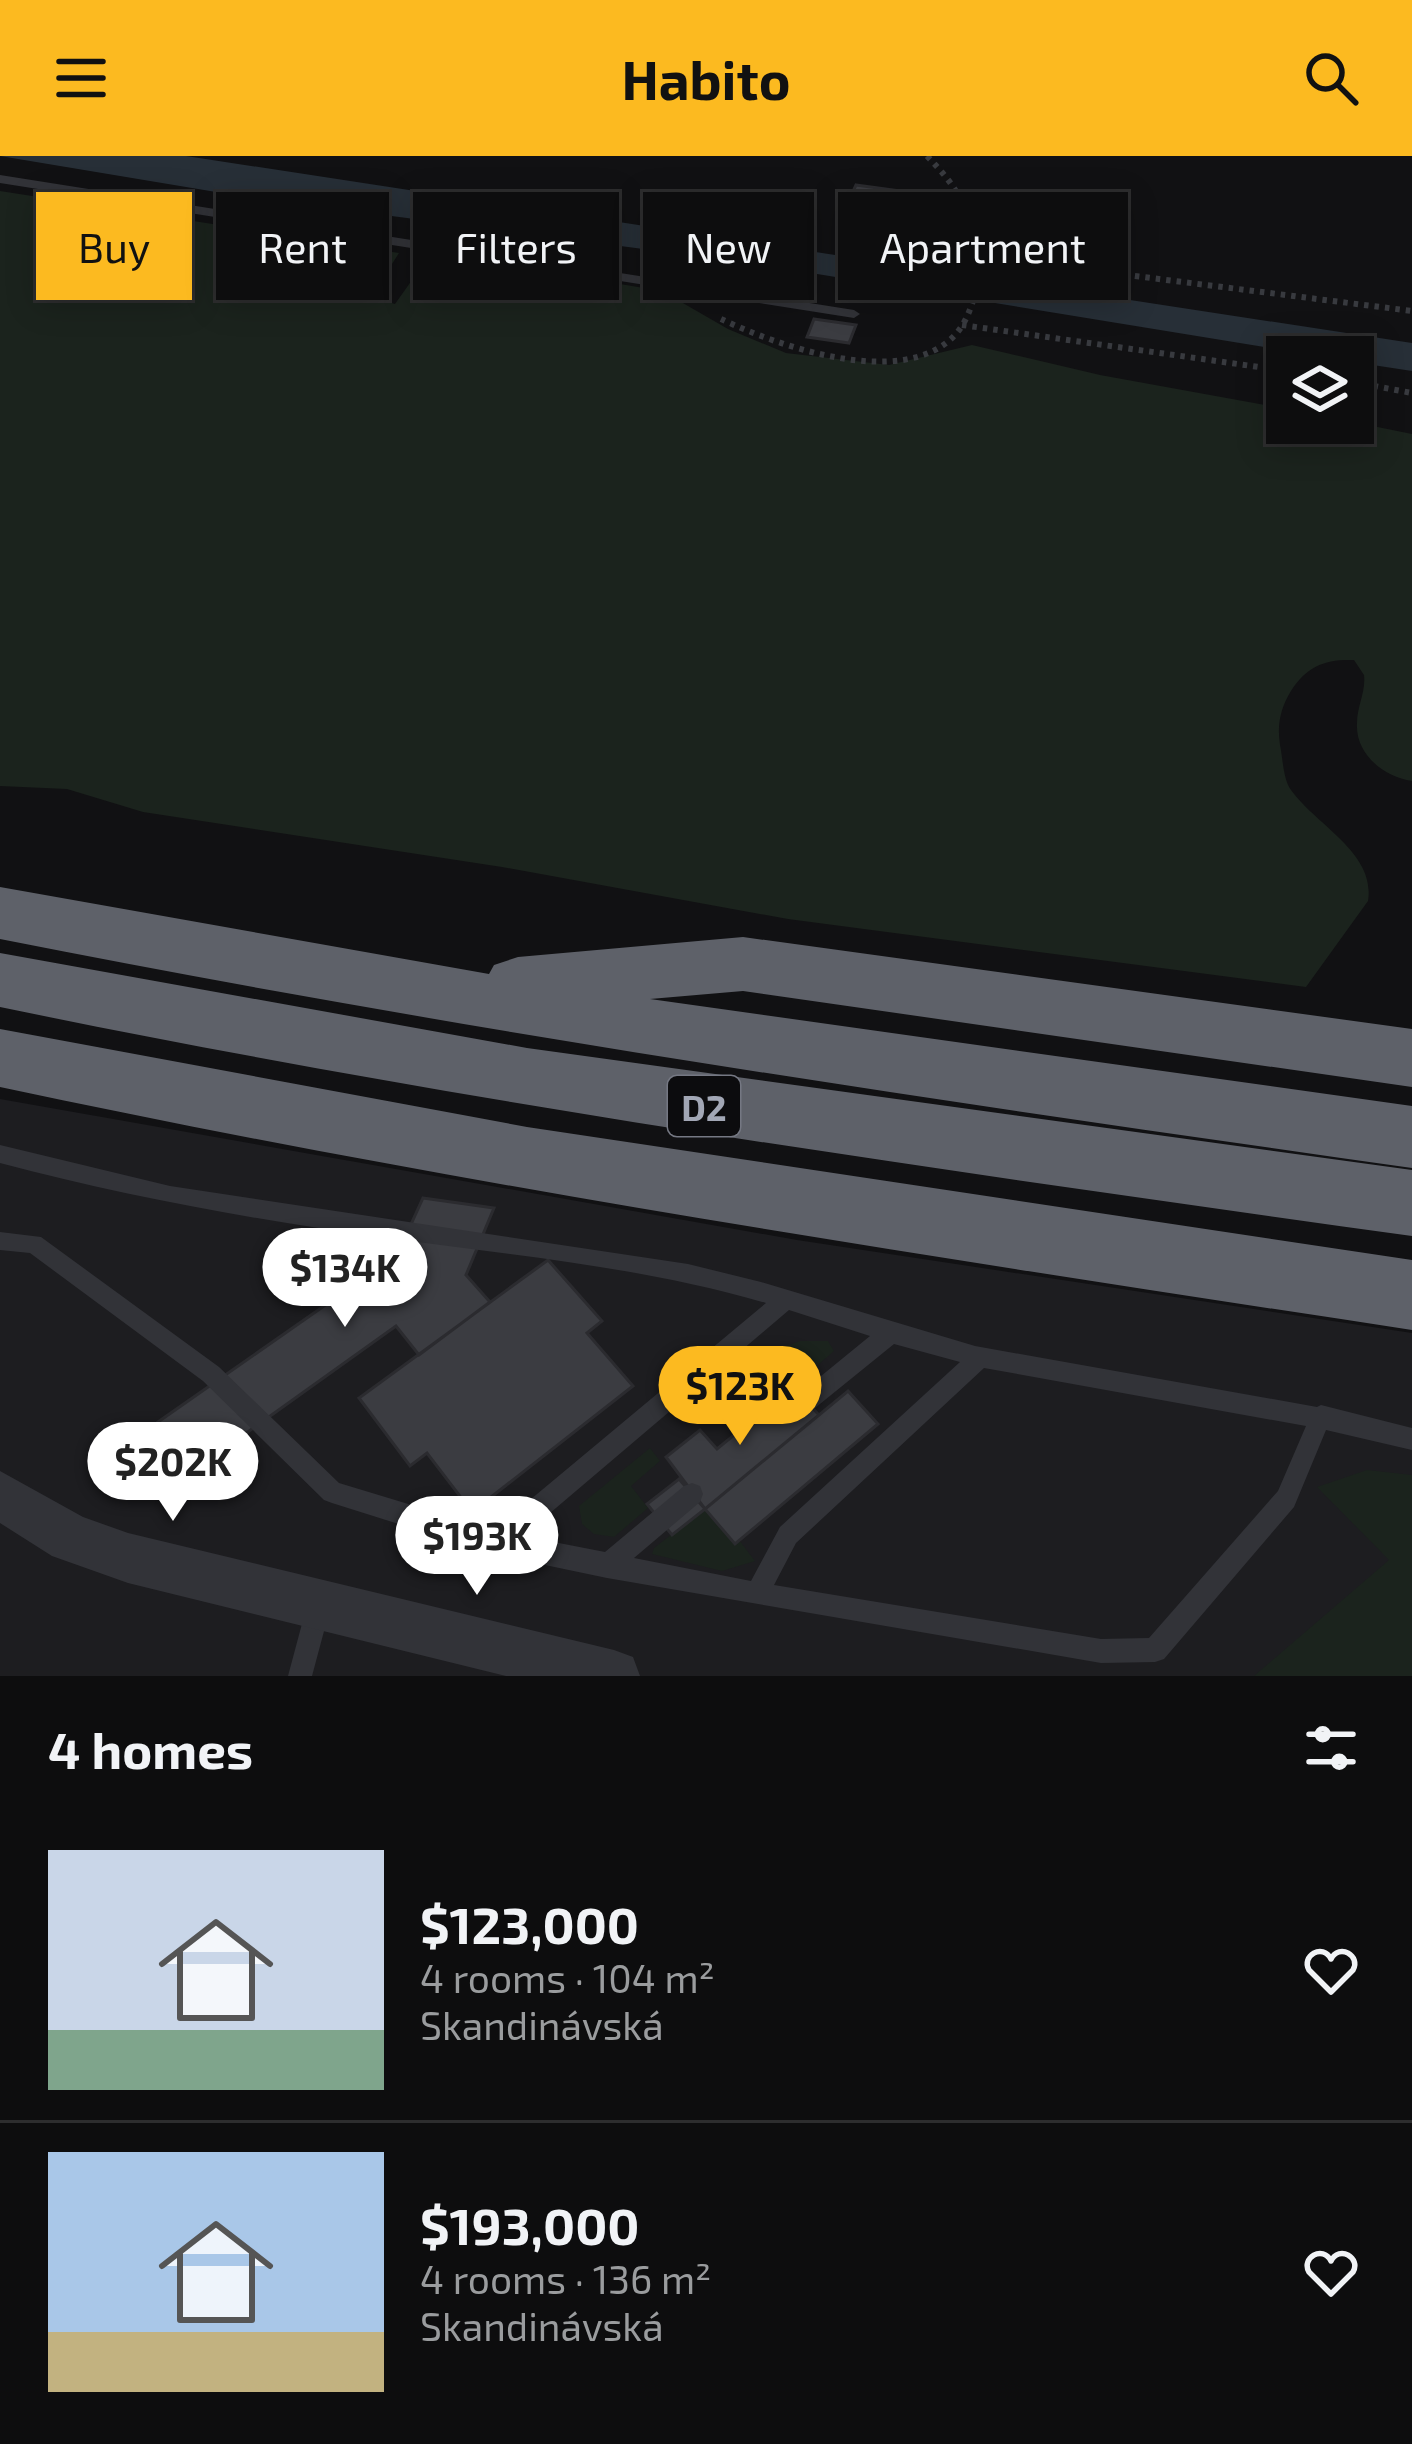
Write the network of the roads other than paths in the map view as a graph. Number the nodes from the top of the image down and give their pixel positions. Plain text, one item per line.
1 (0, 178) edge
2 (854, 314) dead end
3 (0, 913) edge
4 (0, 980) edge
5 (425, 992) junction
6 (0, 1058) edge
7 (1412, 1058) edge
8 (1412, 1137) edge
9 (0, 1154) edge
10 (1412, 1203) edge
11 (0, 1241) edge
12 (1412, 1295) edge
13 (786, 1300) junction
14 (888, 1335) junction
15 (981, 1357) junction
16 (806, 1401) dead end
17 (1321, 1416) junction
18 (1412, 1438) edge
19 (692, 1494) dead end
20 (0, 1495) edge
21 (497, 1543) junction
22 (607, 1566) junction
23 (757, 1594) junction
24 (319, 1605) junction
25 (300, 1676) edge
26 (614, 1676) edge

1 - 2 lane
3 - 5 highway, D2
4 - 10 highway, D2
5 - 7 highway
5 - 8 highway, D2
6 - 12 highway
9 - 13 lane
11 - 21 lane
13 - 14 lane
13 - 21 lane
14 - 15 lane
14 - 16 lane
15 - 17 lane
15 - 23 lane
17 - 18 lane
17 - 23 lane
19 - 22 lane
20 - 24 street
21 - 22 lane
22 - 23 lane
24 - 25 lane
24 - 26 street

